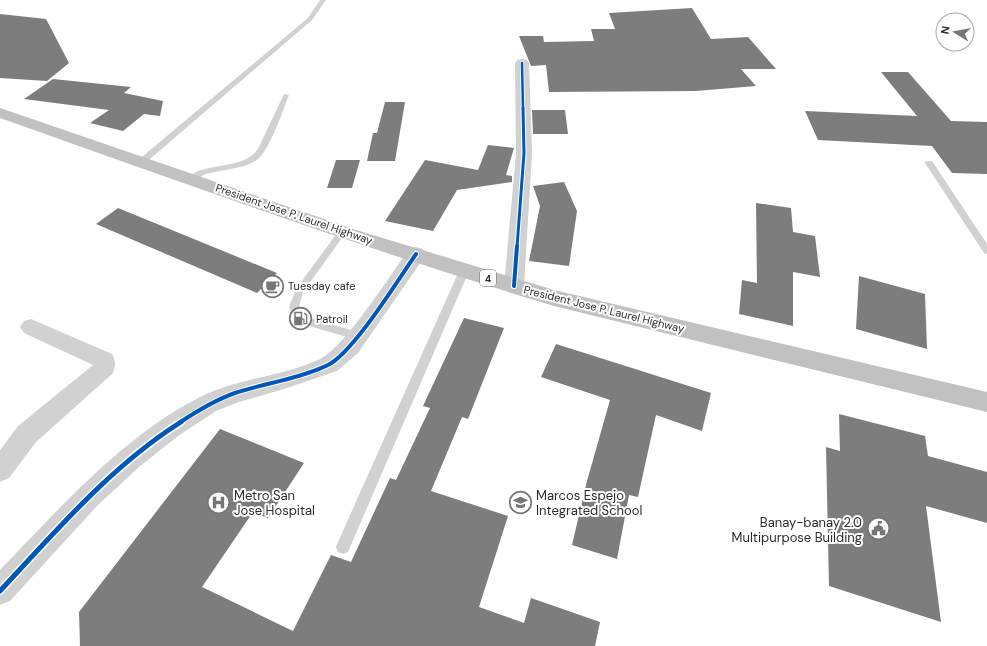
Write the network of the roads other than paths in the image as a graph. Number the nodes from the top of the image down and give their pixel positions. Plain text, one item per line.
1 (323, 0) edge
2 (522, 63) dead end
3 (286, 95) dead end
4 (0, 113) edge
5 (140, 163) junction
6 (929, 163) dead end
7 (190, 179) junction
8 (343, 232) junction
9 (987, 251) edge
10 (416, 254) junction
11 (464, 271) junction
12 (514, 286) junction
13 (31, 327) dead end
14 (357, 336) junction
15 (987, 402) edge
16 (0, 470) edge
17 (343, 547) dead end
18 (0, 592) edge

1 - 5 lane
2 - 12 street
3 - 7 lane
4 - 5 highway, President Jose P. Laurel Highway / 4
5 - 7 highway, President Jose P. Laurel Highway / 4
6 - 9 lane
7 - 8 highway, President Jose P. Laurel Highway / 4
8 - 10 highway, President Jose P. Laurel Highway / 4
8 - 14 lane
10 - 11 highway, President Jose P. Laurel Highway / 4
10 - 14 street
11 - 12 highway, President Jose P. Laurel Highway / 4
11 - 17 lane
12 - 15 highway, President Jose P. Laurel Highway / 4
13 - 16 street
14 - 18 street

